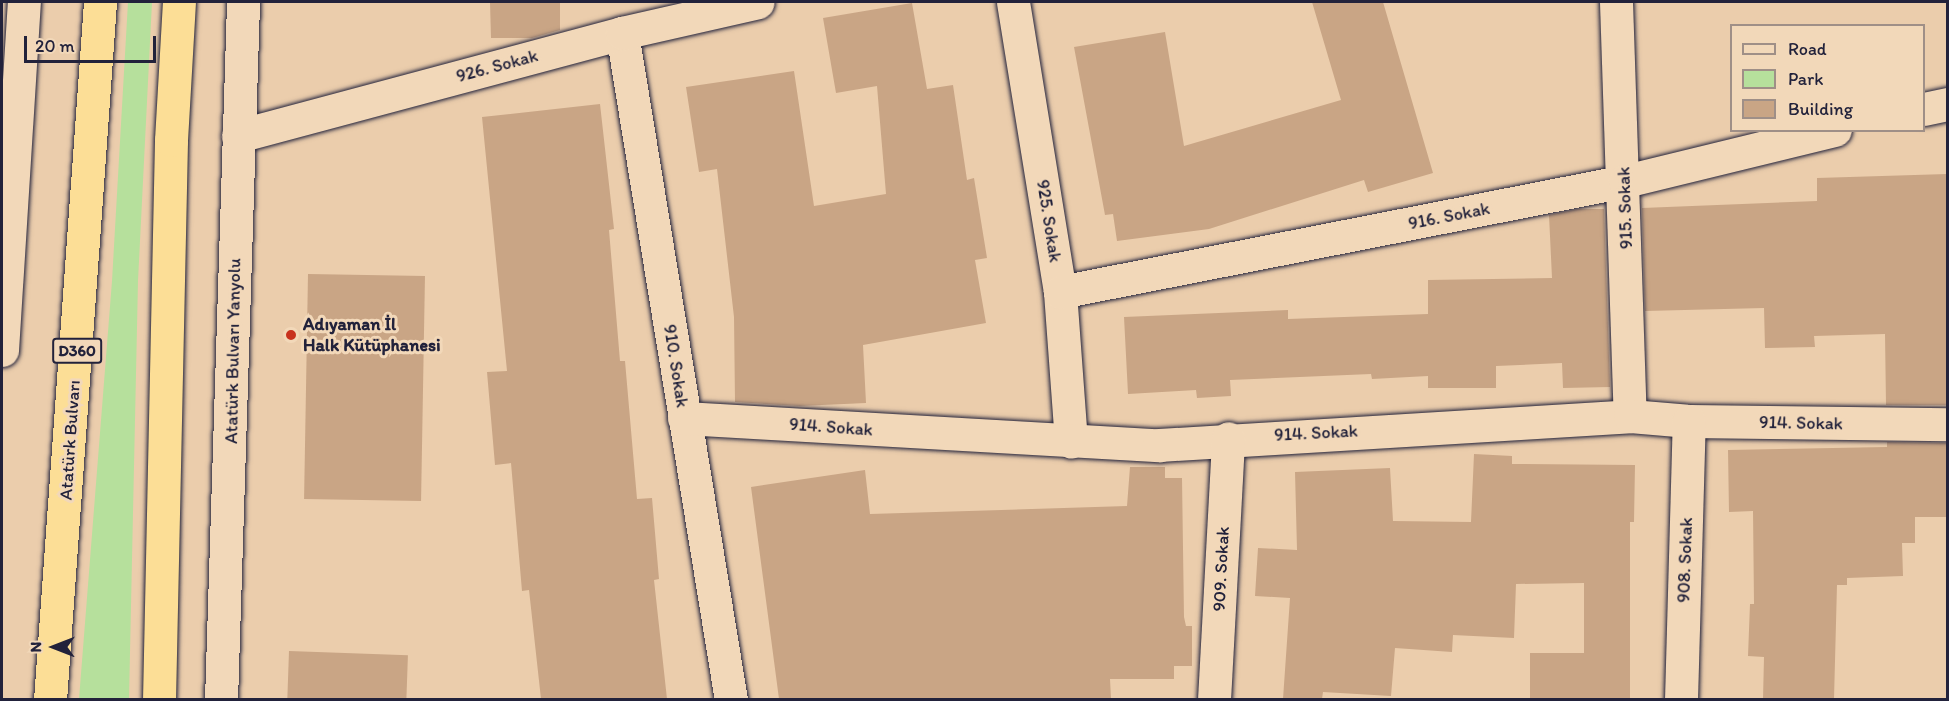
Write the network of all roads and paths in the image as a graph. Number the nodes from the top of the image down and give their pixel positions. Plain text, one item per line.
1 (24, 2) edge
2 (100, 2) edge
3 (179, 2) edge
4 (243, 2) edge
5 (758, 2) edge
6 (1013, 2) edge
7 (1616, 2) edge
8 (622, 33) junction
9 (1947, 104) edge
10 (1925, 110) edge
11 (1827, 132) edge
12 (238, 136) junction
13 (1625, 181) junction
14 (1060, 292) junction
15 (2, 350) edge
16 (1630, 416) junction
17 (684, 418) junction
18 (1689, 421) junction
19 (1947, 424) edge
20 (1228, 438) junction
21 (1071, 442) junction
22 (50, 699) edge
23 (159, 699) edge
24 (220, 699) edge
25 (731, 699) edge
26 (1214, 699) edge
27 (1681, 699) edge

1 - 15 street
2 - 22 highway, Atatürk Bulvarı / D360
3 - 23 highway
4 - 12 street, Atatürk Bulvarı Yanyolu
5 - 8 street, 926. Sokak
6 - 14 street, 925. Sokak
7 - 13 street, 915. Sokak
8 - 12 street, 926. Sokak
8 - 17 street, 910. Sokak
9 - 10 street
11 - 13 street, 916. Sokak
12 - 24 street, Atatürk Bulvarı Yanyolu
13 - 14 street, 916. Sokak
13 - 16 street, 915. Sokak
14 - 21 street, 925. Sokak
16 - 18 street, 914. Sokak
16 - 20 street, 914. Sokak
17 - 21 street, 914. Sokak
17 - 25 street, 910. Sokak
18 - 19 street, 914. Sokak
18 - 27 street, 908. Sokak
20 - 21 street, 914. Sokak
20 - 26 street, 909. Sokak

